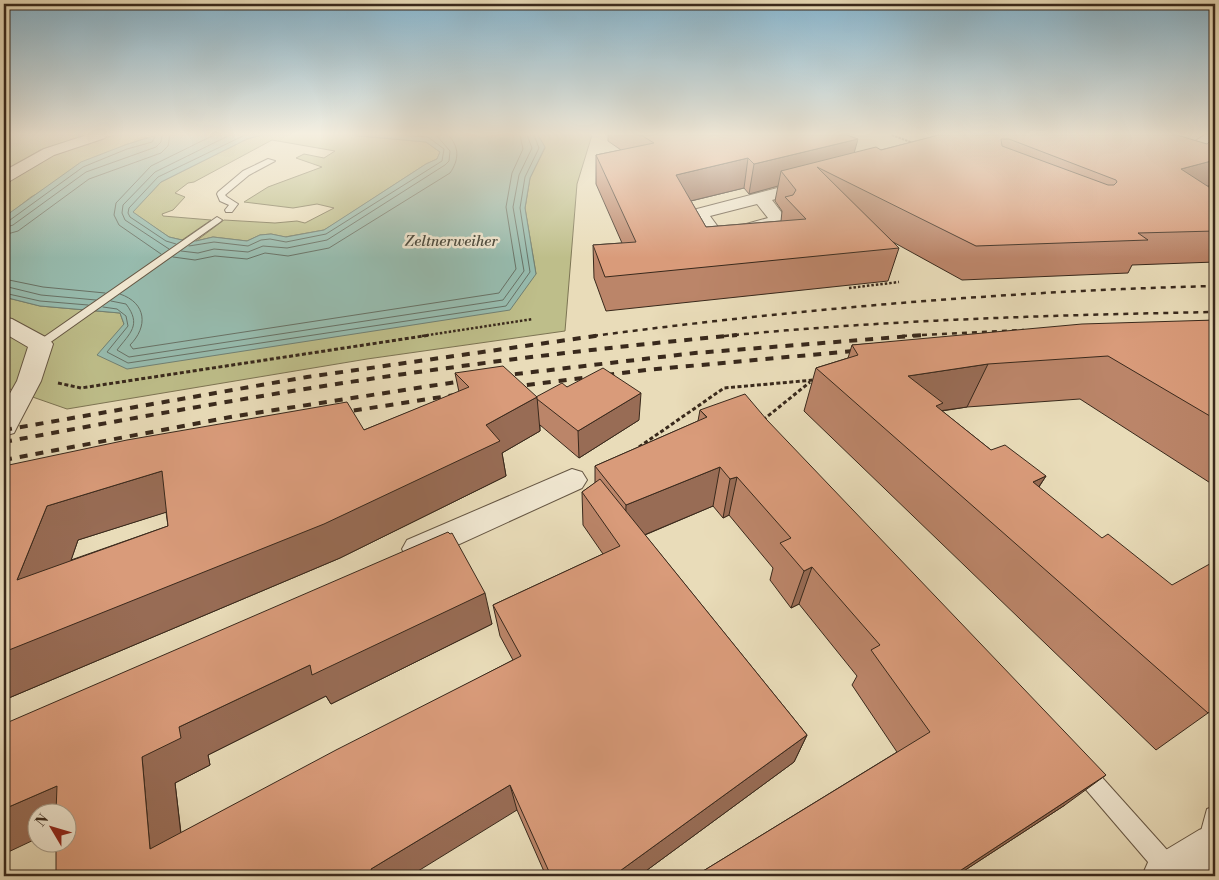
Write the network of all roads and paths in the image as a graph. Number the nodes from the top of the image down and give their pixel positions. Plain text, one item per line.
1 (242, 176) edge
2 (830, 180) edge
3 (762, 198) dead end
4 (229, 210) dead end
5 (217, 220) dead end
6 (188, 241) joint
7 (899, 282) dead end
8 (850, 288) dead end
9 (89, 311) joint
10 (533, 319) dead end
11 (4, 324) edge
12 (41, 344) junction
13 (821, 380) dead end
14 (29, 381) junction
15 (811, 381) junction
16 (755, 420) edge
17 (5, 424) edge
18 (634, 451) edge
19 (572, 480) dead end
20 (391, 561) edge
21 (1069, 757) edge
22 (1195, 852) edge

1 - 4 lane
2 - 3 street
5 - 6 lane
6 - 9 lane
7 - 8 path
9 - 12 lane
10 - 14 path
11 - 12 street
12 - 14 street
13 - 15 path
14 - 17 street
15 - 16 path
15 - 18 path
19 - 20 street
21 - 22 lane

